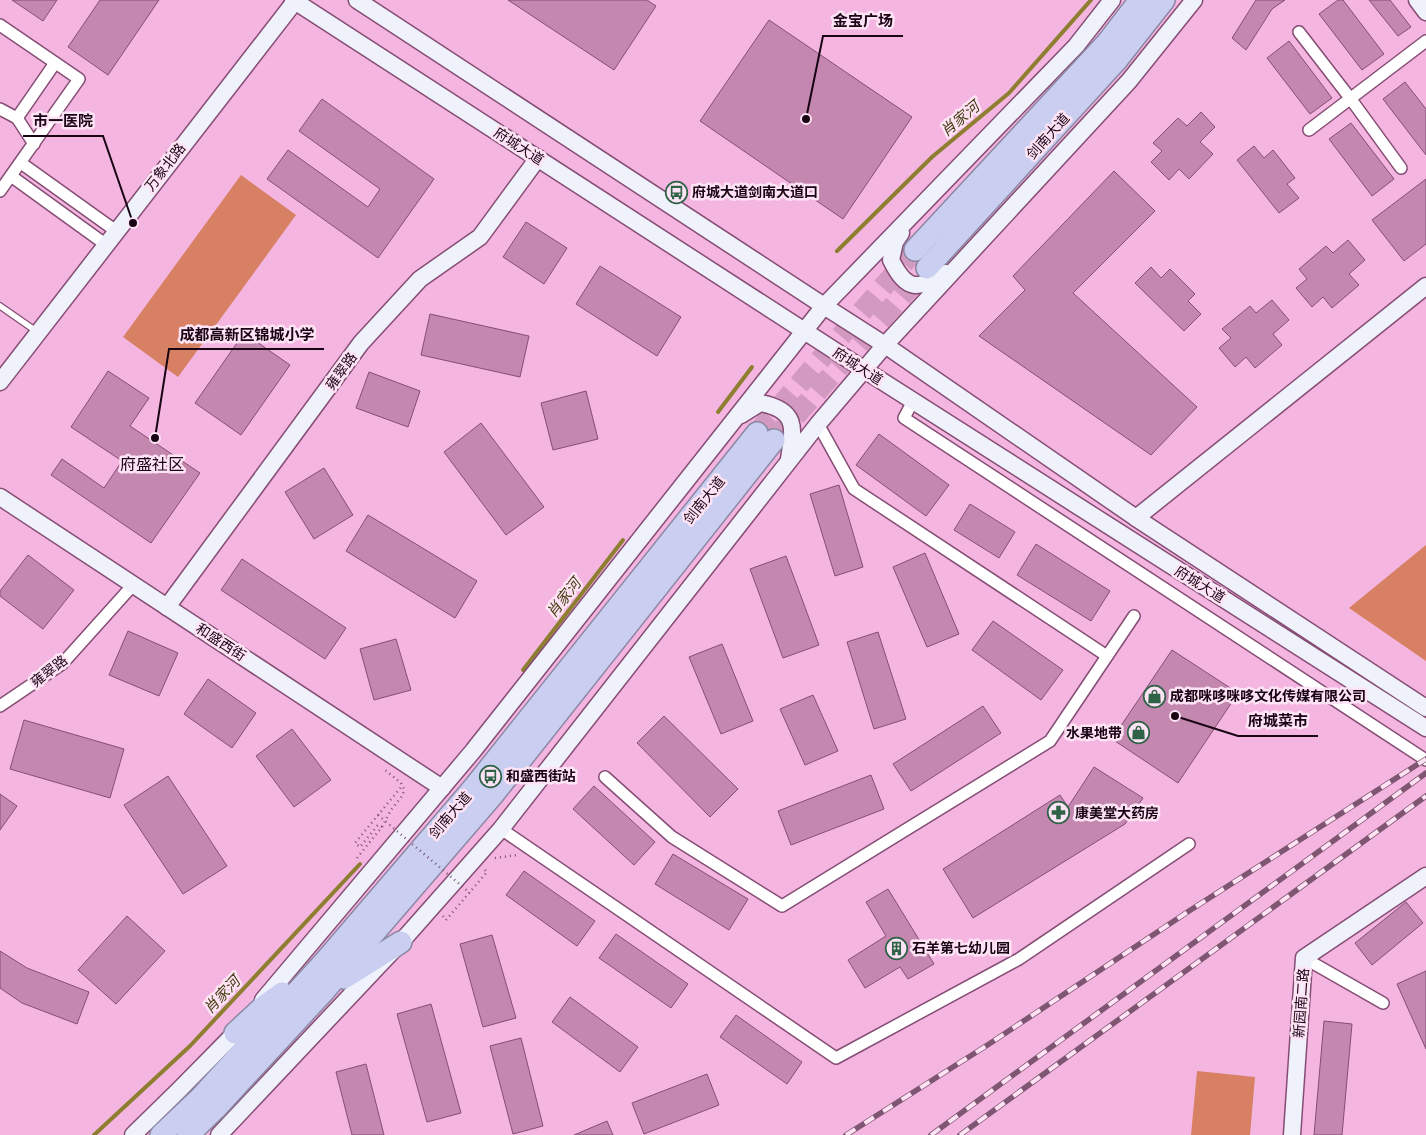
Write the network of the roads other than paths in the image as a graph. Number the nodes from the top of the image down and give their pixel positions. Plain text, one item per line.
1 (295, 0) edge
2 (357, 0) edge
3 (1112, 0) edge
4 (1140, 0) edge
5 (1164, 0) edge
6 (1194, 0) edge
7 (1416, 0) edge
8 (1426, 12) edge
9 (0, 24) edge
10 (1299, 32) dead end
11 (1426, 41) edge
12 (55, 63) junction
13 (1350, 98) junction
14 (0, 109) edge
15 (17, 118) junction
16 (1309, 130) dead end
17 (34, 144) junction
18 (538, 158) junction
19 (21, 163) junction
20 (1401, 168) dead end
21 (11, 176) junction
22 (0, 191) edge
23 (910, 218) junction
24 (116, 231) junction
25 (105, 244) junction
26 (914, 250) tunnel mouth
27 (960, 265) junction
28 (927, 268) tunnel mouth
29 (1426, 286) edge
30 (0, 306) edge
31 (824, 306) junction
32 (804, 331) junction
33 (38, 333) junction
34 (885, 344) junction
35 (863, 369) junction
36 (0, 382) edge
37 (913, 401) junction
38 (731, 422) junction
39 (818, 424) junction
40 (789, 461) junction
41 (0, 497) edge
42 (1136, 518) junction
43 (133, 585) junction
44 (167, 607) junction
45 (1134, 616) dead end
46 (1107, 656) junction
47 (0, 706) edge
48 (1426, 708) edge
49 (1426, 728) edge
50 (1426, 760) edge
51 (605, 777) dead end
52 (442, 788) junction
53 (501, 829) junction
54 (1189, 844) dead end
55 (1426, 876) edge
56 (401, 942) junction
57 (1304, 958) junction
58 (326, 960) junction
59 (325, 990) junction
60 (1383, 1004) dead end
61 (235, 1033) junction
62 (133, 1135) edge
63 (161, 1135) edge
64 (188, 1135) edge
65 (219, 1135) edge
66 (1292, 1135) edge

1 - 18 main road, 府城大道
1 - 24 main road, 万象北路
2 - 31 main road, 府城大道
3 - 23 main road
4 - 26 highway, 剑南大道
5 - 28 highway, 剑南大道
6 - 27 main road
7 - 8 main road
9 - 12 street
10 - 13 street
11 - 13 street
12 - 15 street
12 - 17 street
13 - 16 street
13 - 20 street
14 - 15 street
15 - 17 street
17 - 19 street
18 - 32 main road, 府城大道
18 - 44 main road, 雍翠路
19 - 21 street
19 - 24 street
21 - 22 street
21 - 25 street
23 - 27 main road
23 - 31 main road
24 - 25 main road, 万象北路
25 - 33 main road, 万象北路
27 - 34 main road
29 - 42 main road
30 - 33 lane
31 - 32 main road
31 - 34 main road, 府城大道
32 - 35 main road, 府城大道
32 - 38 main road
33 - 36 main road, 万象北路
34 - 35 main road
34 - 42 main road, 府城大道
35 - 37 main road, 府城大道
35 - 39 main road
37 - 49 main road, 府城大道
37 - 50 street
38 - 40 main road
38 - 52 main road
39 - 40 main road
39 - 46 street
40 - 53 main road
41 - 43 main road, 和盛西街
42 - 48 main road, 府城大道
43 - 44 main road, 和盛西街
43 - 47 street, 雍翠路
44 - 52 main road, 和盛西街
45 - 46 street
46 - 51 street
52 - 61 main road
53 - 54 street
53 - 56 main road
55 - 57 main road, 新园南二路
56 - 59 highway
56 - 65 main road
57 - 60 street
57 - 66 main road, 新园南二路
58 - 59 highway, 剑南大道
58 - 61 highway
58 - 63 highway, 剑南大道
59 - 64 highway, 剑南大道
61 - 62 main road

